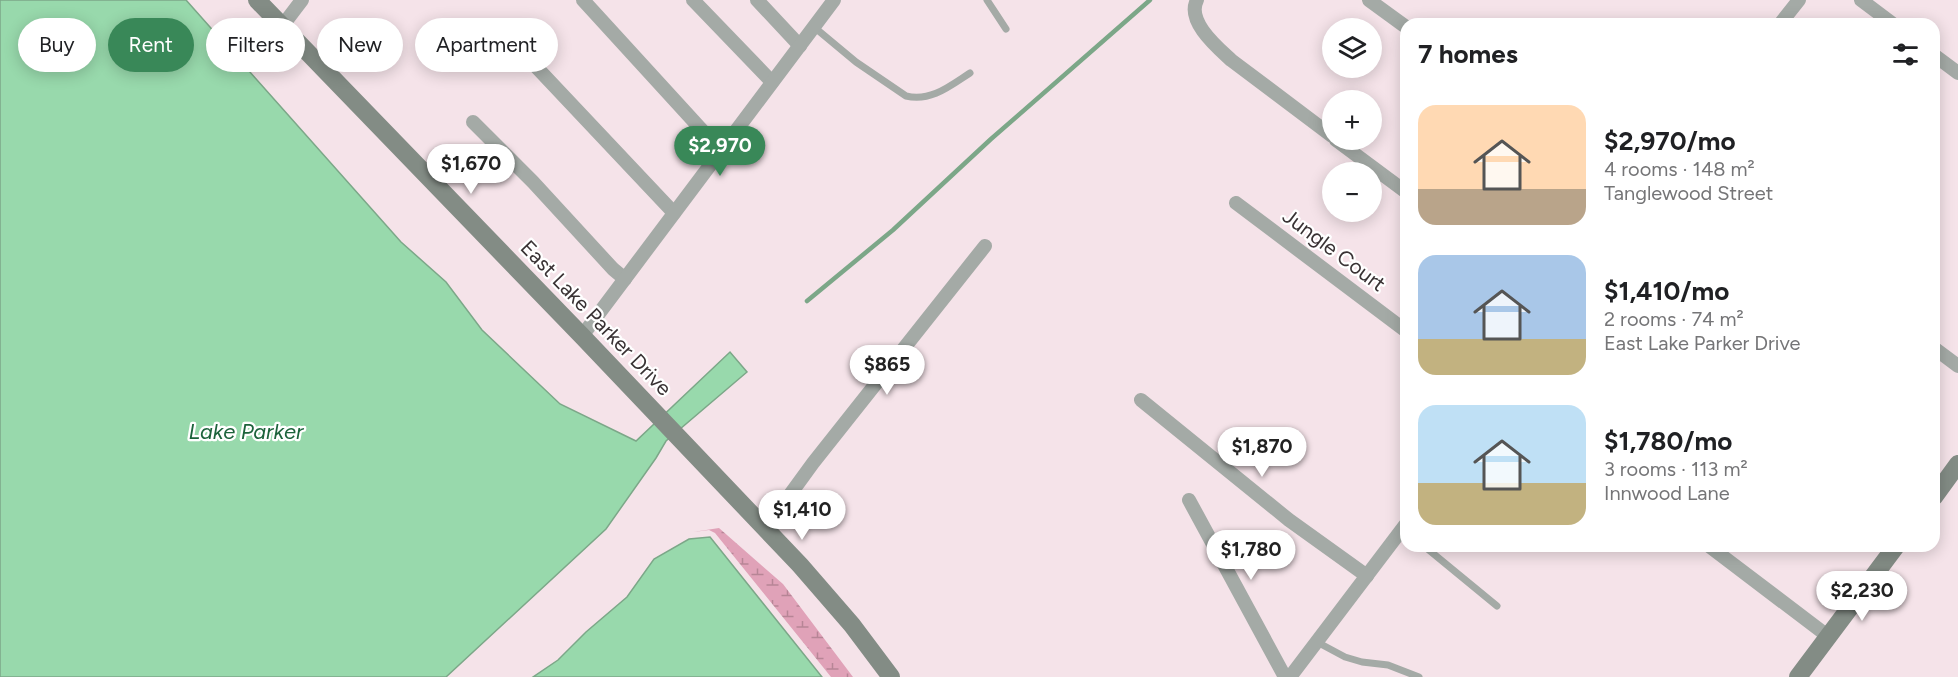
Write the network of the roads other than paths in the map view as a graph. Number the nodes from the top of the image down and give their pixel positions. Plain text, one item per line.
1 (257, 0) edge
2 (302, 0) edge
3 (584, 0) edge
4 (693, 0) edge
5 (758, 0) edge
6 (834, 0) edge
7 (987, 0) edge
8 (1197, 0) edge
9 (1369, 0) edge
10 (1798, 0) edge
11 (1861, 0) edge
12 (276, 18) edge
13 (288, 18) edge
14 (1784, 18) edge
15 (1885, 18) edge
16 (1400, 23) edge
17 (814, 27) junction
18 (1006, 29) dead end
19 (800, 46) junction
20 (305, 48) edge
21 (1940, 60) edge
22 (541, 72) edge
23 (970, 73) dead end
24 (1958, 73) edge
25 (772, 82) junction
26 (473, 123) dead end
27 (1322, 128) edge
28 (1349, 150) edge
29 (721, 151) junction
30 (1400, 188) edge
31 (1236, 203) dead end
32 (674, 213) junction
33 (985, 246) dead end
34 (625, 279) junction
35 (1400, 326) edge
36 (582, 336) junction
37 (1940, 352) edge
38 (1958, 366) edge
39 (1141, 400) dead end
40 (1958, 464) edge
41 (1940, 489) edge
42 (1189, 501) dead end
43 (765, 529) junction
44 (1400, 533) edge
45 (1431, 552) edge
46 (1717, 552) edge
47 (1892, 552) edge
48 (1367, 576) junction
49 (1497, 606) dead end
50 (1829, 637) junction
51 (1317, 642) junction
52 (891, 677) edge
53 (1285, 677) edge
54 (1290, 677) edge
55 (1419, 677) edge
56 (1798, 677) edge

1 - 12 street, East Lake Parker Drive
2 - 13 street
3 - 29 street
4 - 25 street
5 - 19 street
6 - 17 street
7 - 18 lane
8 - 27 street
9 - 16 street
10 - 14 street
11 - 15 street
17 - 19 street
17 - 23 lane
19 - 25 street
20 - 36 street, East Lake Parker Drive
21 - 24 street
22 - 32 street
25 - 29 street
26 - 34 street
28 - 30 street
29 - 32 street
31 - 35 street, Jungle Court
32 - 34 street
33 - 43 street
34 - 36 street
36 - 43 street, East Lake Parker Drive
37 - 38 street
39 - 48 street
40 - 41 street
42 - 53 street
43 - 52 street, East Lake Parker Drive
44 - 48 street
45 - 49 lane
46 - 50 street
47 - 50 street
48 - 51 street
50 - 56 street
51 - 54 street
51 - 55 lane

